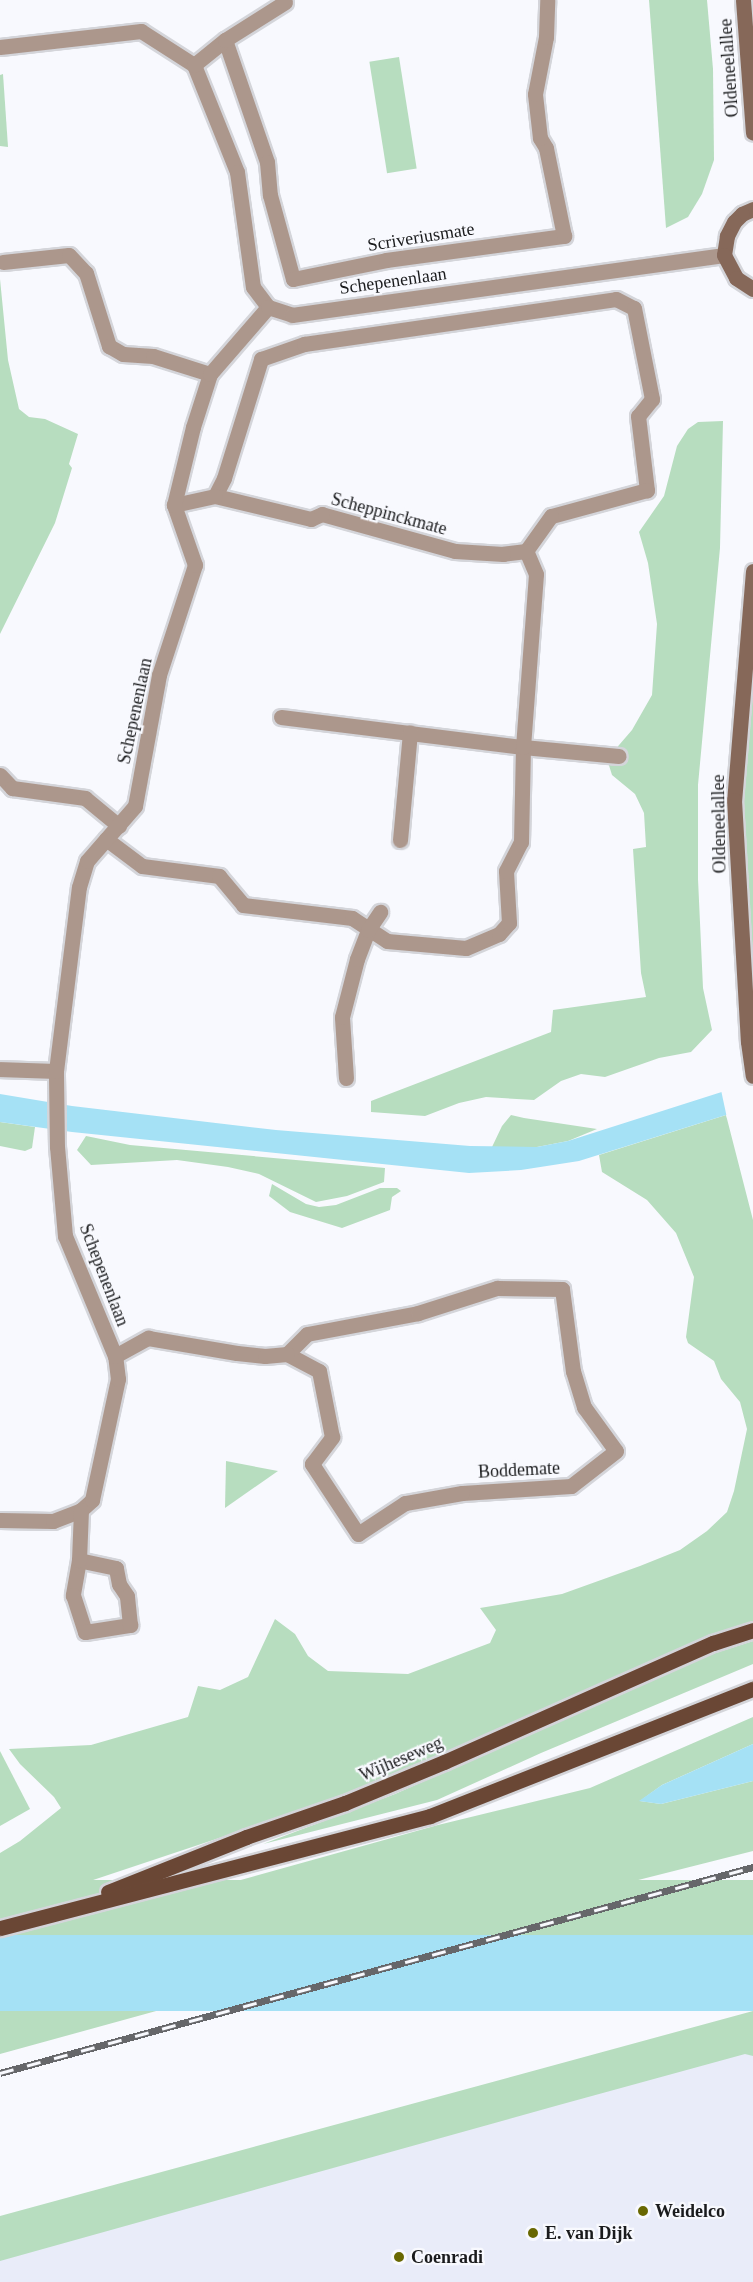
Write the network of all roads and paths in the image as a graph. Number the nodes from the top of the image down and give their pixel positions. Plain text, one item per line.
1 (547, 0) edge
2 (743, 0) edge
3 (286, 1) edge
4 (225, 40) junction
5 (0, 47) edge
6 (194, 65) junction
7 (753, 133) edge
8 (753, 209) edge
9 (724, 255) junction
10 (3, 262) dead end
11 (753, 290) edge
12 (268, 307) junction
13 (210, 374) junction
14 (215, 496) junction
15 (174, 505) junction
16 (526, 551) junction
17 (753, 571) edge
18 (281, 717) dead end
19 (410, 732) junction
20 (523, 747) junction
21 (619, 756) dead end
22 (0, 775) edge
23 (119, 826) junction
24 (106, 839) junction
25 (400, 840) dead end
26 (380, 912) dead end
27 (368, 930) junction
28 (0, 1069) edge
29 (56, 1071) junction
30 (753, 1076) edge
31 (346, 1078) dead end
32 (287, 1354) junction
33 (115, 1356) junction
34 (81, 1510) junction
35 (0, 1520) edge
36 (79, 1560) junction
37 (753, 1630) edge
38 (753, 1689) edge
39 (58, 1912) junction
40 (0, 1928) edge

1 - 4 street, Scriveriusmate
2 - 7 main road, Oldeneelallee
3 - 4 street
4 - 6 street
5 - 6 street
6 - 12 street
8 - 9 main road
9 - 11 main road
9 - 12 street, Schepenenlaan
10 - 13 street
12 - 13 street
13 - 15 street
14 - 15 street, Scheppinckmate
14 - 16 street, Scheppinckmate
14 - 16 street
15 - 23 street, Schepenenlaan
16 - 20 street
17 - 30 main road, Oldeneelallee
18 - 19 street
19 - 20 street
19 - 25 street
20 - 21 street
20 - 27 street
22 - 23 street
23 - 24 street, Schepenenlaan
24 - 27 street
24 - 29 street, Schepenenlaan
26 - 27 street
27 - 31 street
28 - 29 street
29 - 33 street, Schepenenlaan
32 - 32 street, Boddemate
32 - 33 street
33 - 34 street, Schepenenlaan
34 - 35 street
34 - 36 street, Schepenenlaan
36 - 36 street, Schepenenlaan
37 - 39 main road, Wijheseweg
38 - 39 main road, Wijheseweg
39 - 40 main road, Wijheseweg

